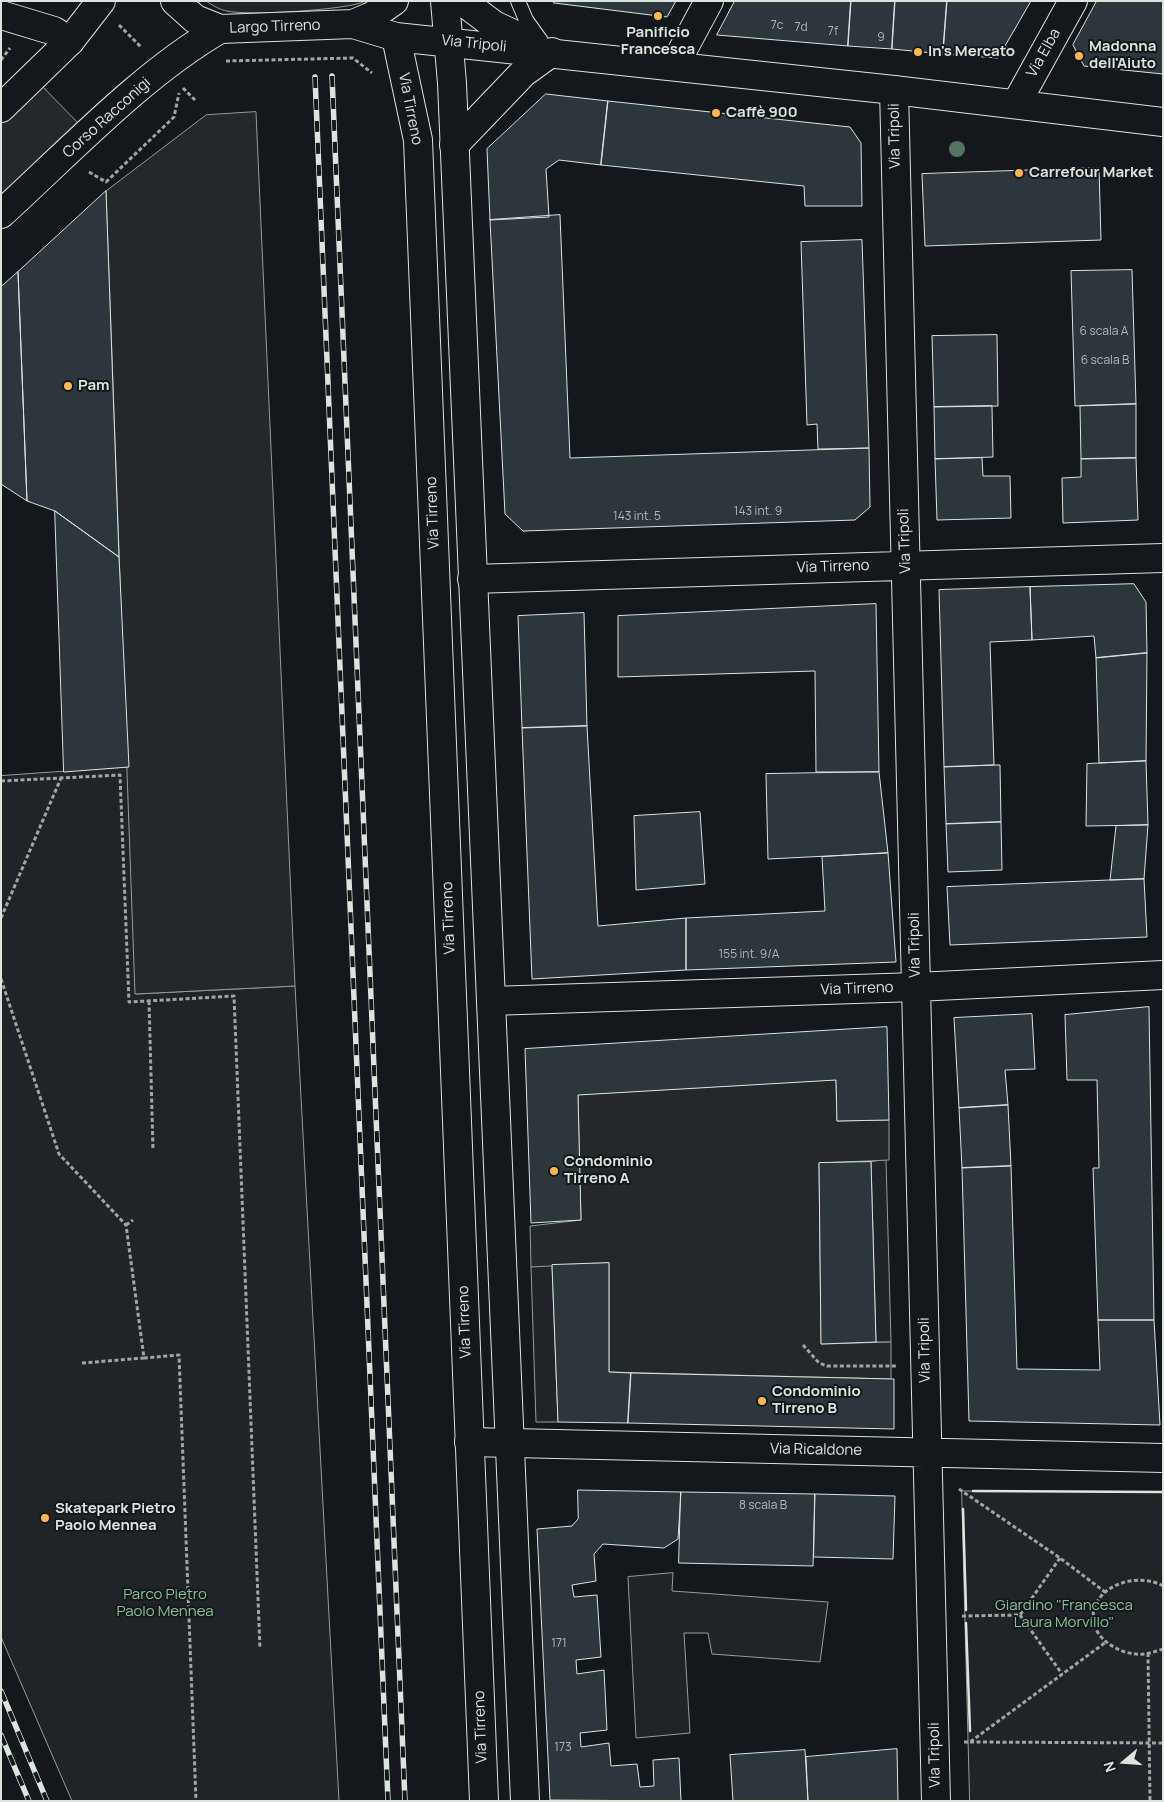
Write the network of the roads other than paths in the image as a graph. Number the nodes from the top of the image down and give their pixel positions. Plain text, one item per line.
1 (100, 1) edge
2 (175, 1) edge
3 (394, 1) edge
4 (445, 1) edge
5 (462, 1) edge
6 (518, 1) edge
7 (709, 1) edge
8 (1073, 1) edge
9 (1, 15) edge
10 (353, 24) junction
11 (220, 29) junction
12 (396, 37) junction
13 (70, 41) junction
14 (449, 42) junction
15 (552, 52) junction
16 (674, 66) junction
17 (894, 90) junction
18 (1016, 104) junction
19 (1, 108) edge
20 (1163, 122) edge
21 (1163, 127) edge
22 (454, 145) junction
23 (1, 214) edge
24 (1163, 558) edge
25 (906, 565) junction
26 (472, 579) junction
27 (1163, 975) edge
28 (916, 987) junction
29 (490, 1001) junction
30 (470, 1442) junction
31 (510, 1443) junction
32 (926, 1453) junction
33 (1163, 1458) edge
34 (484, 1801) edge
35 (525, 1801) edge
36 (936, 1801) edge

1 - 13 street
2 - 11 street, Largo Tirreno
3 - 10 street, Largo Tirreno
4 - 14 street
5 - 15 street, Via Tripoli
6 - 15 lane
7 - 16 street
8 - 18 street, Via Elba
9 - 13 street
10 - 11 street, Largo Tirreno
10 - 12 street, Largo Tirreno
11 - 23 street, Corso Racconigi
12 - 14 street, Via Tripoli
12 - 30 street, Via Tirreno
13 - 19 street
14 - 15 street, Via Tripoli
14 - 22 street
15 - 16 street, Via Tripoli
15 - 22 street
16 - 17 street, Via Tripoli
17 - 18 street, Via Tripoli
17 - 25 street, Via Tripoli
18 - 20 street, Via Tripoli
20 - 21 street
22 - 26 street
24 - 25 street, Via Tirreno
25 - 26 street, Via Tirreno
25 - 28 street, Via Tripoli
26 - 29 street
27 - 28 street, Via Tirreno
28 - 29 street, Via Tirreno
28 - 32 street, Via Tripoli
29 - 31 street
30 - 31 street, Via Ricaldone
30 - 34 street, Via Tirreno
31 - 32 street, Via Ricaldone
31 - 35 street
32 - 33 street, Via Ricaldone
32 - 36 street, Via Tripoli

